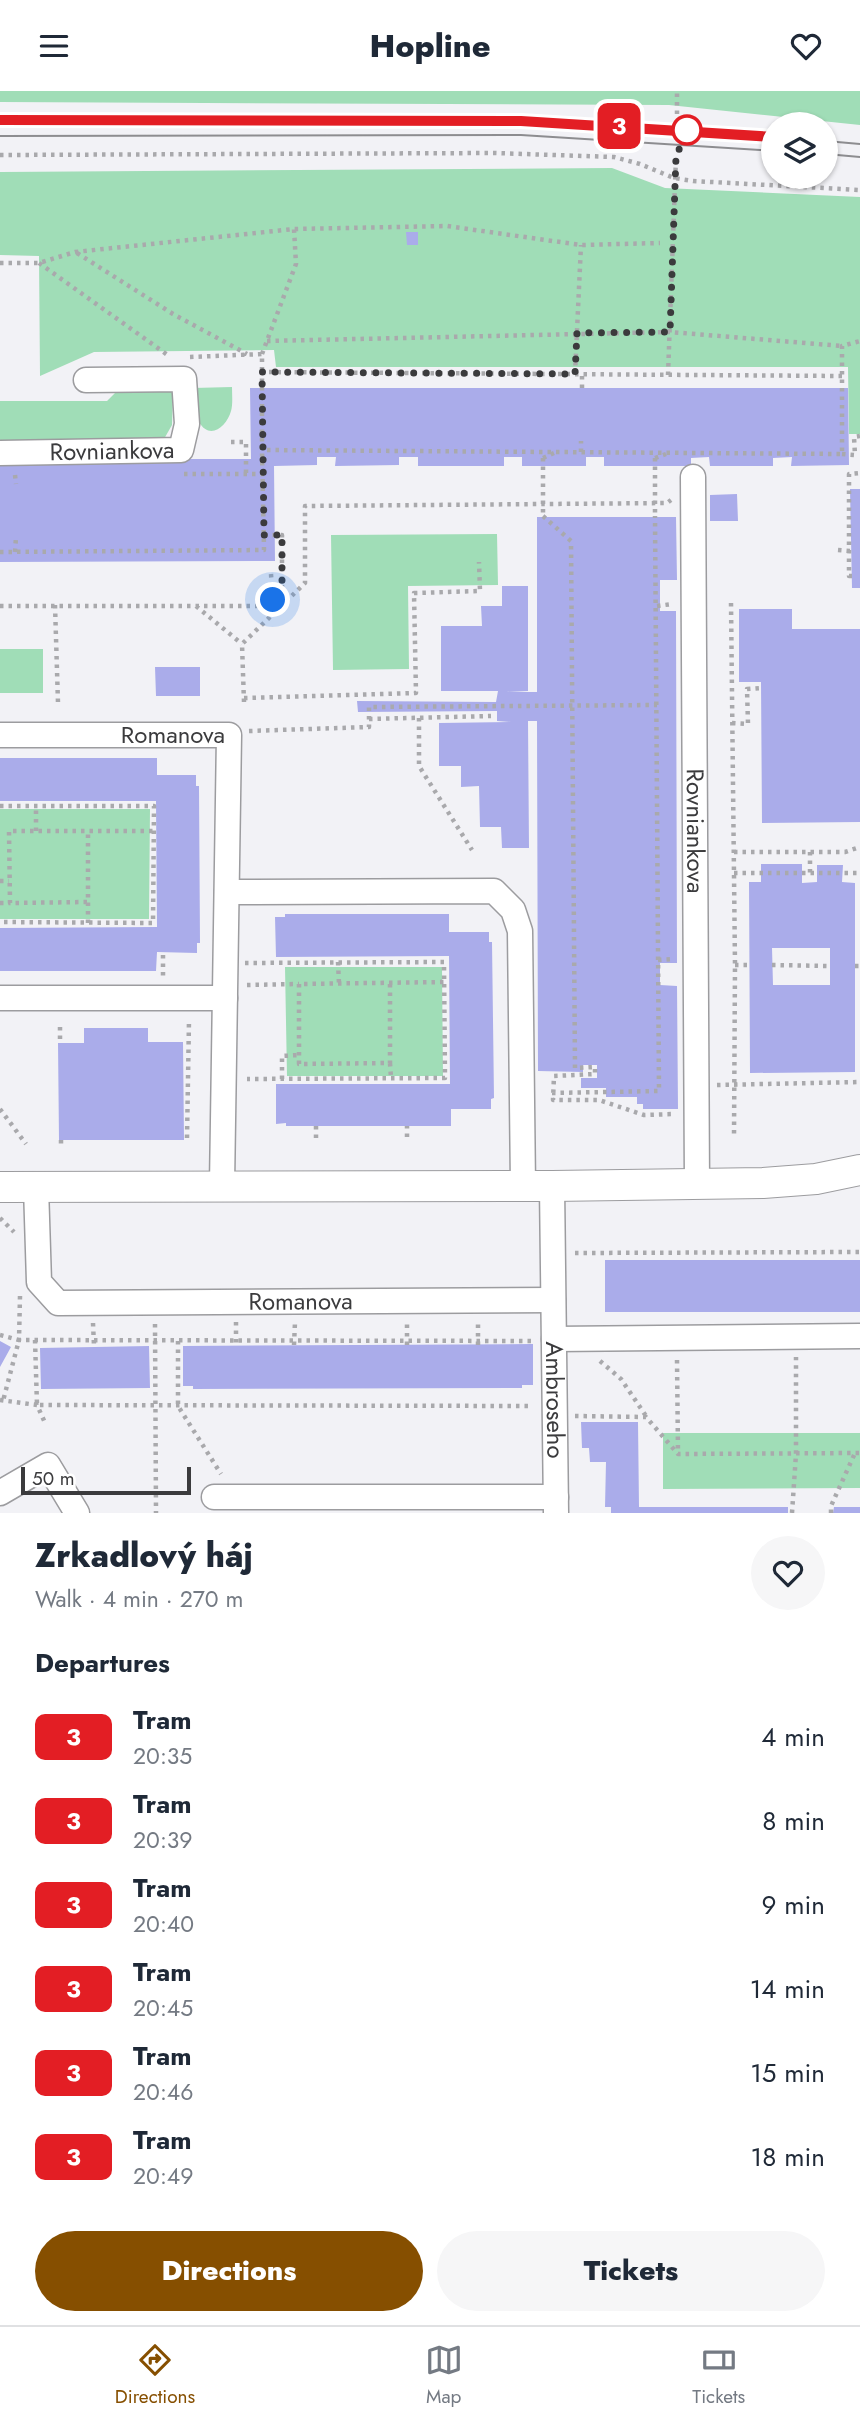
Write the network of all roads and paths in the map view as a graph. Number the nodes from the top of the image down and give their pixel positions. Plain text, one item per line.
1 (677, 91) edge
2 (677, 114) dead end
3 (0, 155) edge
4 (676, 157) dead end
5 (674, 178) junction
6 (860, 190) edge
7 (295, 229) junction
8 (660, 243) dead end
9 (581, 245) junction
10 (75, 252) junction
11 (0, 263) edge
12 (39, 263) junction
13 (670, 332) junction
14 (577, 333) junction
15 (267, 341) junction
16 (860, 341) edge
17 (842, 346) junction
18 (247, 354) dead end
19 (262, 354) dead end
20 (171, 358) dead end
21 (578, 374) junction
22 (668, 375) junction
23 (842, 376) junction
24 (86, 380) dead end
25 (582, 388) dead end
26 (860, 436) edge
27 (581, 441) dead end
28 (231, 442) dead end
29 (262, 450) junction
30 (558, 451) junction
31 (581, 452) junction
32 (670, 452) junction
33 (0, 453) edge
34 (842, 454) junction
35 (246, 473) dead end
36 (860, 473) edge
37 (16, 475) dead end
38 (694, 477) joint
39 (16, 484) dead end
40 (264, 535) junction
41 (16, 537) dead end
42 (838, 550) dead end
43 (850, 551) junction
44 (0, 552) edge
45 (15, 552) junction
46 (479, 562) dead end
47 (271, 574) dead end
48 (852, 576) dead end
49 (731, 603) dead end
50 (55, 605) junction
51 (274, 605) junction
52 (282, 605) junction
53 (0, 606) edge
54 (196, 606) junction
55 (242, 643) junction
56 (761, 688) dead end
57 (368, 694) junction
58 (58, 703) dead end
59 (657, 705) junction
60 (572, 706) junction
61 (369, 707) junction
62 (491, 716) dead end
63 (419, 718) junction
64 (369, 719) junction
65 (732, 723) junction
66 (244, 731) dead end
67 (0, 736) edge
68 (0, 806) edge
69 (36, 806) junction
70 (36, 831) junction
71 (88, 831) junction
72 (153, 831) junction
73 (860, 847) edge
74 (472, 851) dead end
75 (734, 852) junction
76 (810, 852) junction
77 (734, 873) junction
78 (810, 873) junction
79 (860, 873) edge
80 (0, 881) edge
81 (9, 881) junction
82 (227, 893) junction
83 (87, 902) junction
84 (0, 903) edge
85 (10, 903) junction
86 (0, 922) edge
87 (88, 923) junction
88 (163, 955) dead end
89 (658, 960) junction
90 (338, 962) junction
91 (246, 963) dead end
92 (735, 965) junction
93 (750, 965) dead end
94 (772, 965) dead end
95 (830, 966) dead end
96 (672, 969) dead end
97 (163, 982) dead end
98 (445, 982) junction
99 (390, 983) junction
100 (299, 984) junction
101 (339, 984) junction
102 (236, 991) junction
103 (0, 997) edge
104 (189, 998) junction
105 (60, 1027) dead end
106 (60, 1043) dead end
107 (299, 1055) junction
108 (390, 1063) junction
109 (391, 1078) junction
110 (247, 1079) dead end
111 (282, 1079) junction
112 (860, 1082) edge
113 (734, 1085) junction
114 (697, 1086) junction
115 (554, 1093) junction
116 (0, 1109) edge
117 (681, 1114) dead end
118 (316, 1126) dead end
119 (407, 1126) dead end
120 (407, 1137) dead end
121 (734, 1137) dead end
122 (187, 1138) dead end
123 (316, 1138) dead end
124 (26, 1145) dead end
125 (860, 1170) edge
126 (697, 1184) junction
127 (222, 1185) junction
128 (537, 1186) junction
129 (0, 1187) edge
130 (36, 1187) junction
131 (0, 1218) edge
132 (17, 1238) dead end
133 (860, 1252) edge
134 (574, 1253) dead end
135 (20, 1287) dead end
136 (553, 1300) junction
137 (155, 1302) junction
138 (0, 1335) edge
139 (860, 1336) edge
140 (556, 1339) junction
141 (19, 1340) junction
142 (35, 1340) junction
143 (155, 1341) junction
144 (178, 1341) junction
145 (796, 1374) dead end
146 (678, 1378) dead end
147 (2, 1401) edge
148 (37, 1405) junction
149 (178, 1406) junction
150 (155, 1407) junction
151 (565, 1410) junction
152 (646, 1417) junction
153 (46, 1425) dead end
154 (858, 1453) edge
155 (678, 1454) junction
156 (796, 1454) junction
157 (0, 1493) edge
158 (225, 1497) joint
159 (556, 1505) edge
160 (77, 1513) edge
161 (156, 1513) edge
162 (792, 1513) edge
163 (831, 1513) edge

1 - 2 path
3 - 5 path
4 - 5 path
5 - 6 path
5 - 13 path
7 - 9 path
7 - 10 path
7 - 15 path
8 - 9 path
9 - 14 path
10 - 12 path
10 - 18 path
11 - 12 path
12 - 20 path
13 - 14 path
13 - 17 path
13 - 22 path
14 - 15 path
14 - 21 path
15 - 19 path
16 - 17 path
17 - 23 path
21 - 22 path
21 - 25 path
21 - 29 path
22 - 23 path
23 - 34 path
24 - 33 street, Rovniankova
26 - 34 path
27 - 31 path
28 - 35 path
29 - 30 path
29 - 40 path
30 - 31 path
30 - 60 path, bridge
31 - 32 path
32 - 34 path
32 - 59 path, bridge
36 - 43 path
37 - 39 path
38 - 52 path
38 - 114 street, Rovniankova
40 - 45 path
40 - 52 path
41 - 45 path
42 - 43 path
43 - 48 path
44 - 45 path
46 - 57 path
47 - 51 path
49 - 65 path
50 - 53 path
50 - 54 path
50 - 58 path
51 - 52 path
51 - 54 path
52 - 55 path
54 - 55 path
55 - 57 path
56 - 65 path
57 - 61 path
59 - 60 path
59 - 89 path
60 - 61 path
60 - 115 path
61 - 64 path
62 - 63 path
63 - 64 path
63 - 74 path
64 - 66 path
65 - 75 path
67 - 82 street, Romanova
68 - 69 path
69 - 70 path
69 - 72 path
70 - 71 path
70 - 81 path
71 - 72 path
71 - 83 path
72 - 87 path
73 - 76 path
75 - 76 path
75 - 77 path
76 - 78 path
77 - 78 path
77 - 92 path
78 - 79 path
80 - 81 path
81 - 85 path
82 - 102 street, Romanova
82 - 128 street
83 - 85 path
83 - 87 path
84 - 85 path
86 - 87 path
88 - 97 path
89 - 96 path
89 - 115 path
90 - 91 path
90 - 98 path
90 - 101 path
92 - 93 path
92 - 113 path
94 - 95 path
98 - 99 path
98 - 109 path
99 - 101 path
99 - 108 path
100 - 101 path
100 - 102 path
100 - 107 path
102 - 104 street
102 - 127 street, Romanova
103 - 104 street
104 - 122 path
105 - 106 path
107 - 108 path
107 - 111 path
108 - 109 path
109 - 111 path
110 - 111 path
112 - 113 path
113 - 114 path
113 - 121 path
114 - 126 street, Rovniankova
115 - 117 path
116 - 124 path
118 - 123 path
119 - 120 path
125 - 126 street
126 - 128 street
127 - 128 street
127 - 130 street
128 - 136 street
129 - 130 street
130 - 137 street, Romanova
131 - 132 path
133 - 134 path
135 - 141 path
136 - 137 street, Romanova
136 - 140 street, Ambroseho
137 - 143 path
138 - 141 path
139 - 140 street
140 - 144 path
140 - 151 street, Ambroseho
140 - 152 path
141 - 142 path
141 - 147 path
142 - 143 path
142 - 148 path
143 - 144 path
143 - 150 path
144 - 149 path
145 - 156 path
146 - 155 path
147 - 148 path
148 - 150 path
148 - 153 path
149 - 150 path
149 - 151 path
149 - 158 path
150 - 161 path
151 - 152 path
151 - 159 street, Ambroseho
152 - 155 path
154 - 156 path
154 - 163 path
155 - 156 path
156 - 162 path
157 - 160 street
158 - 159 street, Ambroseho

